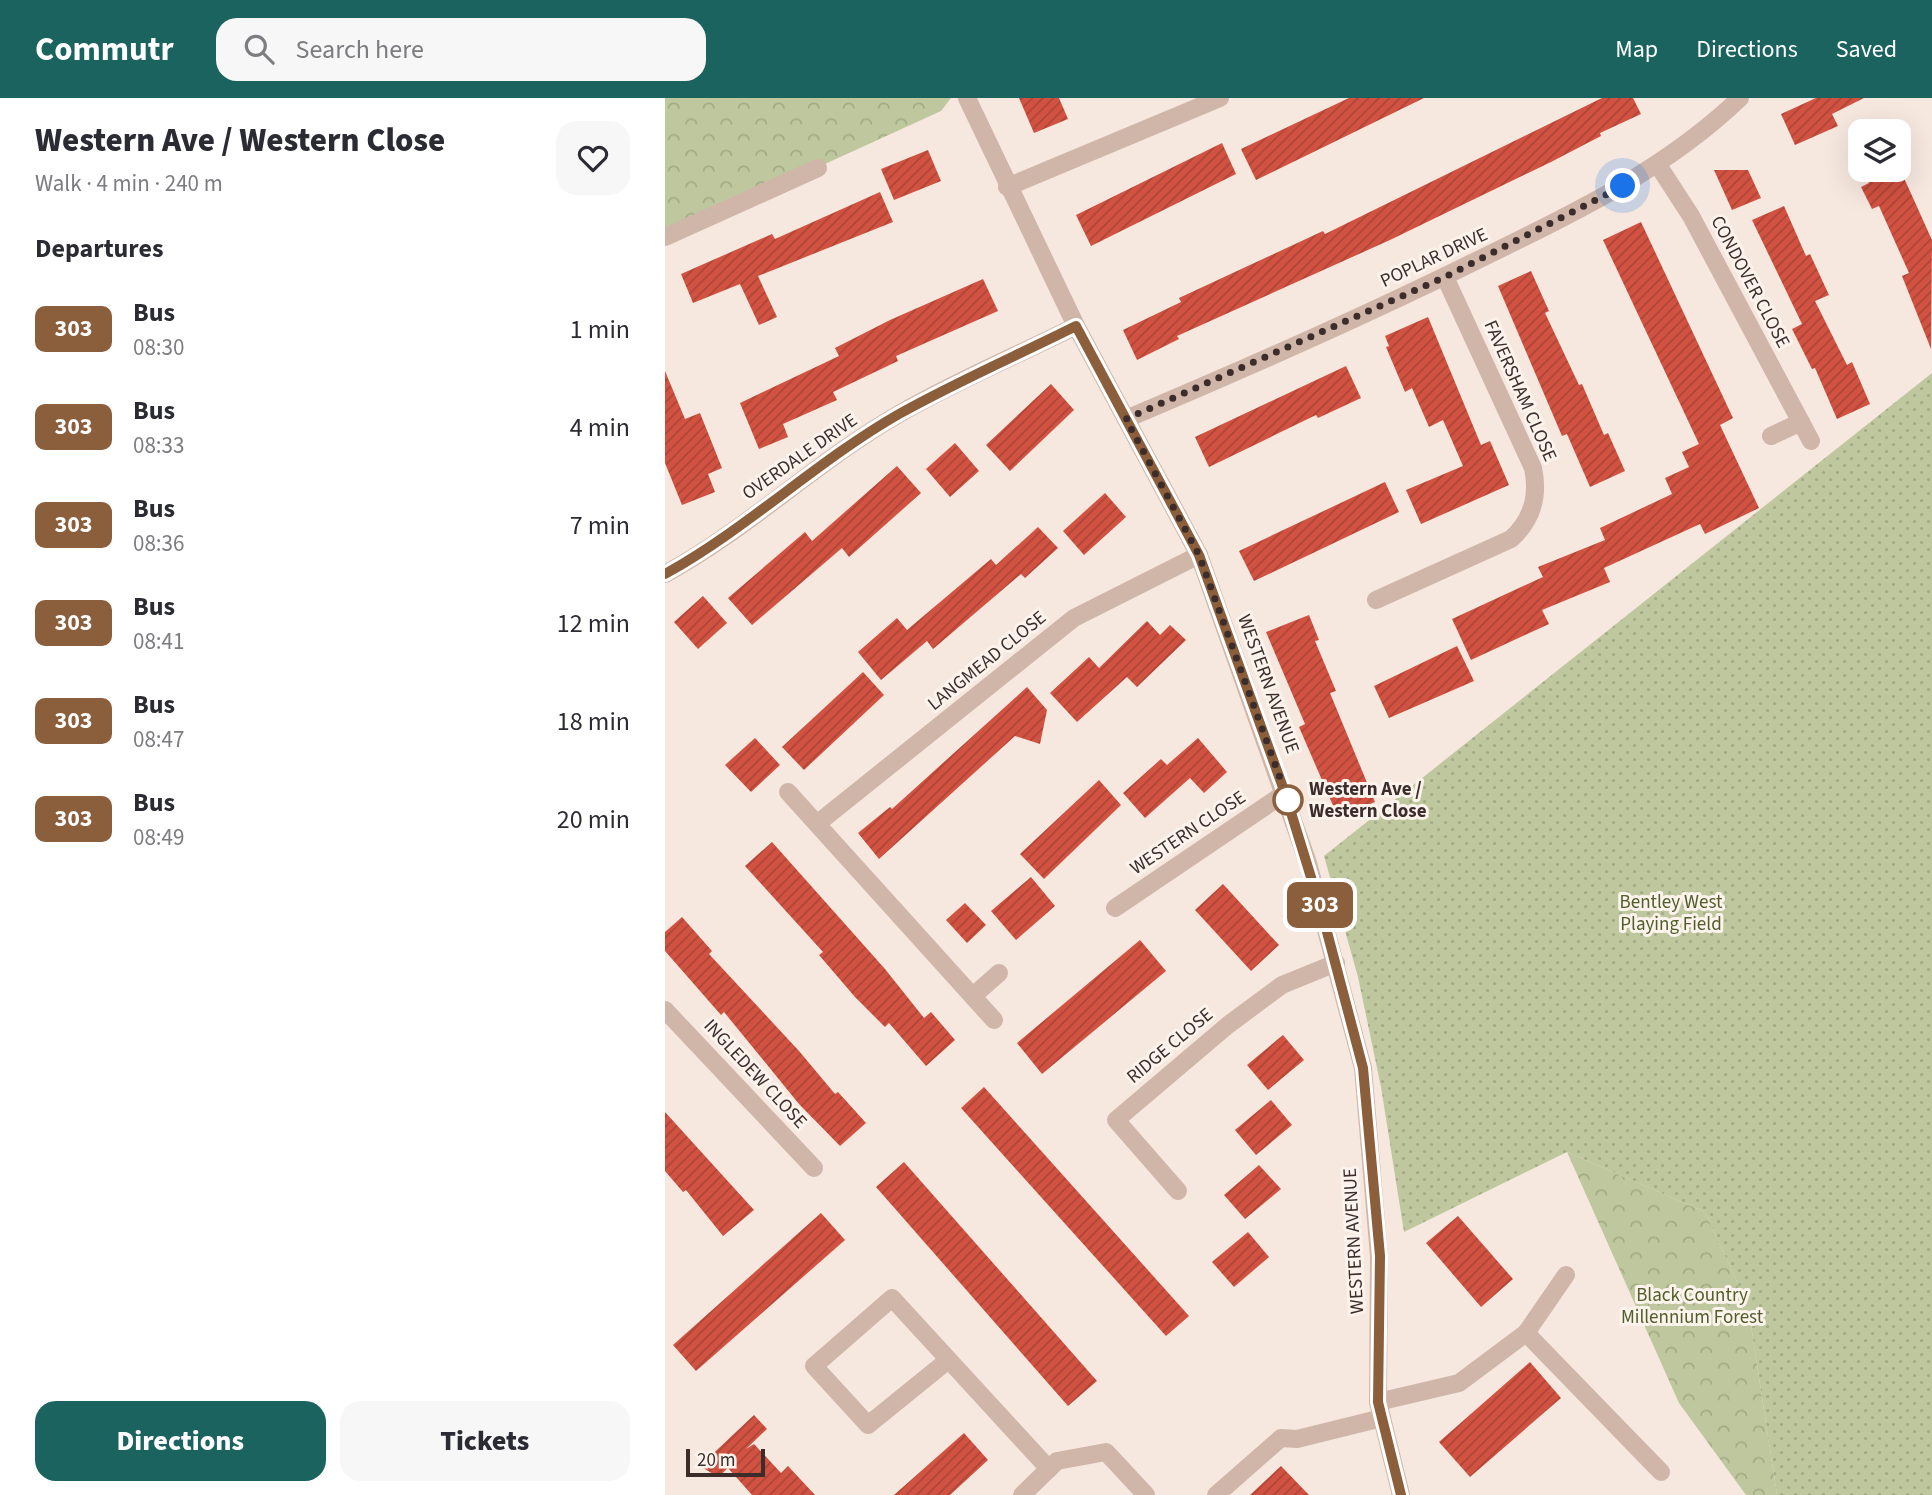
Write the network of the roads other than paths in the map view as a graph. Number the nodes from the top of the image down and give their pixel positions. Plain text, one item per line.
1 (967, 98) edge
2 (1220, 98) edge
3 (1740, 98) edge
4 (1658, 165) junction
5 (818, 167) dead end
6 (1007, 187) junction
7 (665, 237) edge
8 (1445, 277) junction
9 (1076, 326) junction
10 (1126, 419) junction
11 (1801, 422) junction
12 (1771, 436) dead end
13 (1811, 441) dead end
14 (1199, 555) junction
15 (666, 570) edge
16 (1376, 600) dead end
17 (788, 792) dead end
18 (1285, 793) junction
19 (817, 823) junction
20 (1115, 908) dead end
21 (1336, 963) junction
22 (999, 973) dead end
23 (973, 996) junction
24 (665, 1010) edge
25 (994, 1020) dead end
26 (814, 1168) dead end
27 (1178, 1191) dead end
28 (1566, 1275) dead end
29 (1526, 1333) junction
30 (947, 1361) junction
31 (1380, 1410) junction
32 (1049, 1469) junction
33 (1661, 1472) dead end
34 (1022, 1495) edge
35 (1146, 1495) edge
36 (1216, 1495) edge
37 (1401, 1495) edge

1 - 6 street, WESTERN AVENUE
2 - 6 street
3 - 4 street, POPLAR DRIVE
4 - 8 street, POPLAR DRIVE
4 - 11 street, CONDOVER CLOSE
5 - 7 street
6 - 9 street, WESTERN AVENUE
8 - 10 street, POPLAR DRIVE
8 - 16 street, FAVERSHAM CLOSE
9 - 10 street, WESTERN AVENUE
9 - 15 street, OVERDALE DRIVE
10 - 14 street, WESTERN AVENUE
11 - 12 street
11 - 13 street, CONDOVER CLOSE
14 - 18 street, WESTERN AVENUE
14 - 19 street, LANGMEAD CLOSE
17 - 19 street
18 - 20 street, WESTERN CLOSE
18 - 21 street, WESTERN AVENUE
19 - 23 street
21 - 27 street, RIDGE CLOSE
21 - 31 street, WESTERN AVENUE
22 - 23 street
23 - 25 street
24 - 26 street, INGLEDEW CLOSE
28 - 29 street
29 - 31 street
29 - 33 street
30 - 30 street
30 - 32 street
31 - 36 street
31 - 37 street, WESTERN AVENUE
32 - 34 street
32 - 35 street

